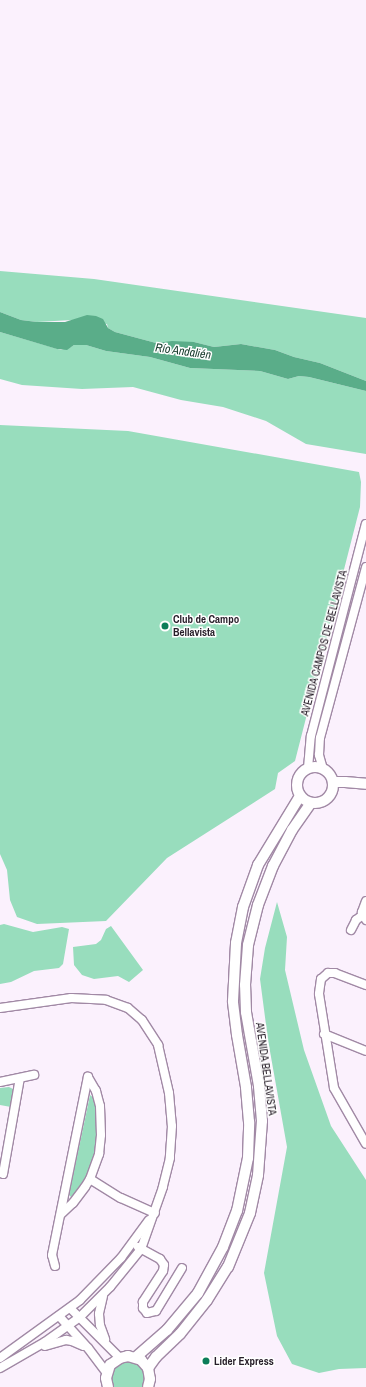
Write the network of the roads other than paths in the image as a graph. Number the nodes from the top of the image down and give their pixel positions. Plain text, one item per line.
1 (366, 524) edge
2 (366, 567) edge
3 (308, 768) junction
4 (323, 769) junction
5 (333, 782) junction
6 (366, 784) edge
7 (300, 796) junction
8 (311, 803) junction
9 (366, 901) edge
10 (364, 918) edge
11 (351, 930) dead end
12 (366, 985) edge
13 (0, 1008) edge
14 (324, 1034) junction
15 (366, 1051) edge
16 (34, 1074) dead end
17 (20, 1078) junction
18 (0, 1082) edge
19 (366, 1144) edge
20 (3, 1174) dead end
21 (90, 1179) junction
22 (155, 1213) junction
23 (61, 1214) junction
24 (132, 1243) junction
25 (141, 1248) junction
26 (55, 1266) dead end
27 (182, 1268) dead end
28 (103, 1295) junction
29 (70, 1308) junction
30 (59, 1316) junction
31 (80, 1317) junction
32 (68, 1326) junction
33 (107, 1344) junction
34 (88, 1348) junction
35 (33, 1350) junction
36 (0, 1358) edge
37 (120, 1358) junction
38 (136, 1358) junction
39 (0, 1368) edge
40 (148, 1368) junction
41 (107, 1373) junction
42 (108, 1387) edge
43 (148, 1387) edge

1 - 3 street, AVENIDA CAMPOS DE BELLAVISTA
2 - 4 street, AVENIDA CAMPOS DE BELLAVISTA
3 - 4 street
3 - 7 street
4 - 5 street
5 - 6 street
5 - 8 street
7 - 8 street
7 - 38 street, AVENIDA BELLAVISTA
8 - 40 street, AVENIDA BELLAVISTA
9 - 10 street
10 - 11 street
12 - 14 street
13 - 22 street
14 - 15 street
14 - 19 street
16 - 17 street
17 - 18 street
17 - 20 street
21 - 22 street
21 - 23 street
21 - 23 street
22 - 24 street
22 - 25 street
23 - 26 street
24 - 25 street
24 - 29 street
25 - 27 street
25 - 28 street
28 - 31 street
28 - 33 street
29 - 30 street
29 - 31 street
30 - 32 street
30 - 36 street
31 - 32 street
31 - 33 street
32 - 34 street
32 - 35 street
33 - 37 street
34 - 35 street
34 - 41 street
35 - 39 street
37 - 38 street
37 - 41 street
38 - 40 street
40 - 43 street
41 - 42 street

